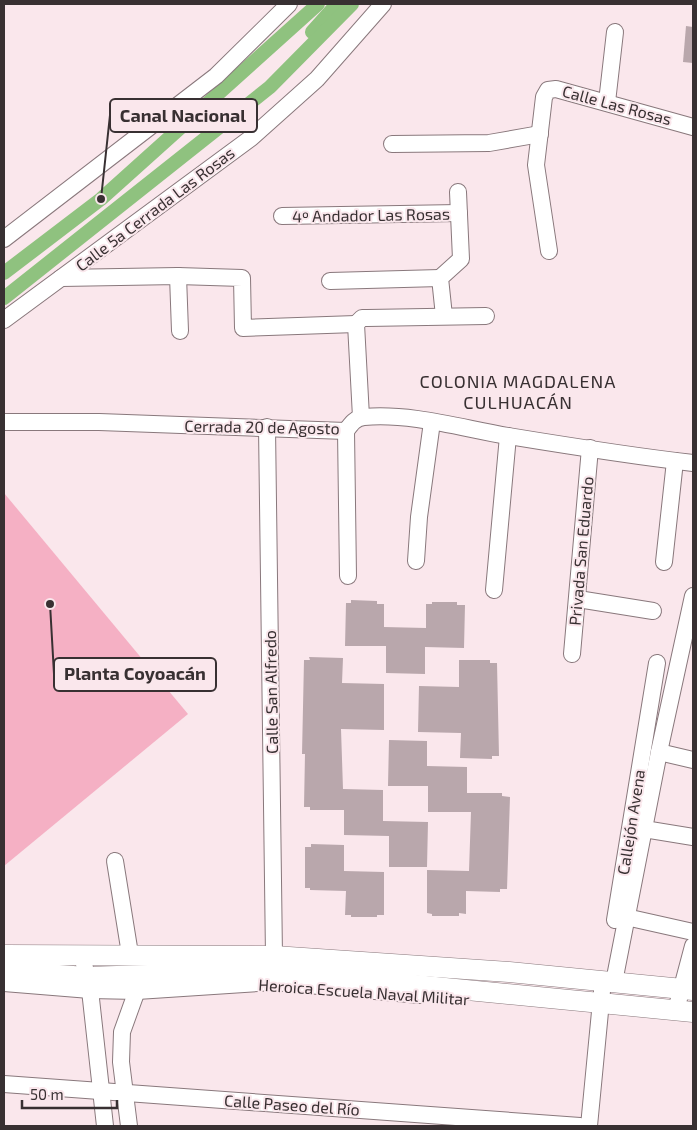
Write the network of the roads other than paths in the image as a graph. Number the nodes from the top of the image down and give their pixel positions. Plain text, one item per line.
1 (289, 4) edge
2 (383, 4) edge
3 (615, 32) dead end
4 (607, 102) junction
5 (693, 127) edge
6 (540, 134) junction
7 (392, 144) dead end
8 (458, 192) dead end
9 (459, 213) junction
10 (282, 216) dead end
11 (4, 239) edge
12 (549, 251) dead end
13 (178, 276) junction
14 (61, 278) junction
15 (440, 278) junction
16 (330, 281) dead end
17 (444, 316) junction
18 (486, 316) dead end
19 (4, 320) edge
20 (361, 321) junction
21 (180, 331) dead end
22 (361, 418) junction
23 (4, 422) edge
24 (432, 422) junction
25 (267, 427) junction
26 (346, 430) junction
27 (508, 436) junction
28 (590, 448) junction
29 (675, 461) junction
30 (693, 463) edge
31 (416, 561) dead end
32 (664, 562) dead end
33 (348, 576) dead end
34 (494, 590) dead end
35 (693, 596) edge
36 (578, 599) junction
37 (653, 611) dead end
38 (572, 654) dead end
39 (657, 663) dead end
40 (685, 670) edge
41 (659, 752) junction
42 (693, 760) edge
43 (644, 829) junction
44 (693, 837) edge
45 (115, 861) dead end
46 (626, 917) junction
47 (693, 932) edge
48 (693, 946) edge
49 (130, 954) junction
50 (4, 955) edge
51 (82, 955) junction
52 (274, 956) junction
53 (4, 971) edge
54 (607, 981) junction
55 (4, 983) edge
56 (140, 983) junction
57 (88, 984) junction
58 (688, 989) edge
59 (601, 1007) junction
60 (688, 1014) edge
61 (4, 1084) edge
62 (100, 1092) junction
63 (124, 1094) junction
64 (437, 1121) edge
65 (105, 1126) edge
66 (129, 1126) edge
67 (580, 1126) edge
68 (588, 1126) edge

1 - 11 street
2 - 14 street, Calle 5a Cerrada Las Rosas
3 - 4 street
4 - 5 street, Calle Las Rosas
4 - 6 street, Calle Las Rosas
6 - 7 street
6 - 12 street
8 - 9 street
9 - 10 street, 4º Andador Las Rosas
9 - 15 street
13 - 14 street
13 - 20 street
13 - 21 street
14 - 19 street, Calle 5a Cerrada Las Rosas
15 - 16 street
15 - 17 street
17 - 18 street
17 - 20 street
20 - 22 street
22 - 24 street, Cerrada 20 de Agosto
22 - 26 street, Cerrada 20 de Agosto
23 - 25 street, Cerrada 20 de Agosto
24 - 27 street, Cerrada 20 de Agosto
24 - 31 street
25 - 26 street, Cerrada 20 de Agosto
25 - 52 street, Calle San Alfredo
26 - 33 street
27 - 28 street, Cerrada 20 de Agosto
27 - 34 street
28 - 29 street, Cerrada 20 de Agosto
28 - 36 street, Privada San Eduardo
29 - 30 street, Cerrada 20 de Agosto
29 - 32 street
35 - 40 street
36 - 37 street
36 - 38 street, Privada San Eduardo
39 - 54 street, Callejón Avena
40 - 41 street
41 - 42 street
41 - 43 street
43 - 44 street
43 - 46 street
45 - 49 street
46 - 47 street
46 - 54 street
48 - 58 street
49 - 51 main road, Heroica Escuela Naval Militar
49 - 52 main road, Heroica Escuela Naval Militar
50 - 51 main road, Heroica Escuela Naval Militar
51 - 57 street
52 - 54 main road, Heroica Escuela Naval Militar
53 - 57 main road, Heroica Escuela Naval Militar
54 - 58 main road, Heroica Escuela Naval Militar
54 - 59 street
55 - 57 street, Heroica Escuela Naval Militar
56 - 57 main road, Heroica Escuela Naval Militar
56 - 59 main road, Heroica Escuela Naval Militar
56 - 63 street
57 - 62 street
58 - 60 street
59 - 60 main road, Heroica Escuela Naval Militar
59 - 68 street
61 - 62 street, Calle Paseo del Río
62 - 63 street, Calle Paseo del Río
62 - 65 street
63 - 64 street, Calle Paseo del Río
63 - 66 street
64 - 67 street, Calle Paseo del Río

